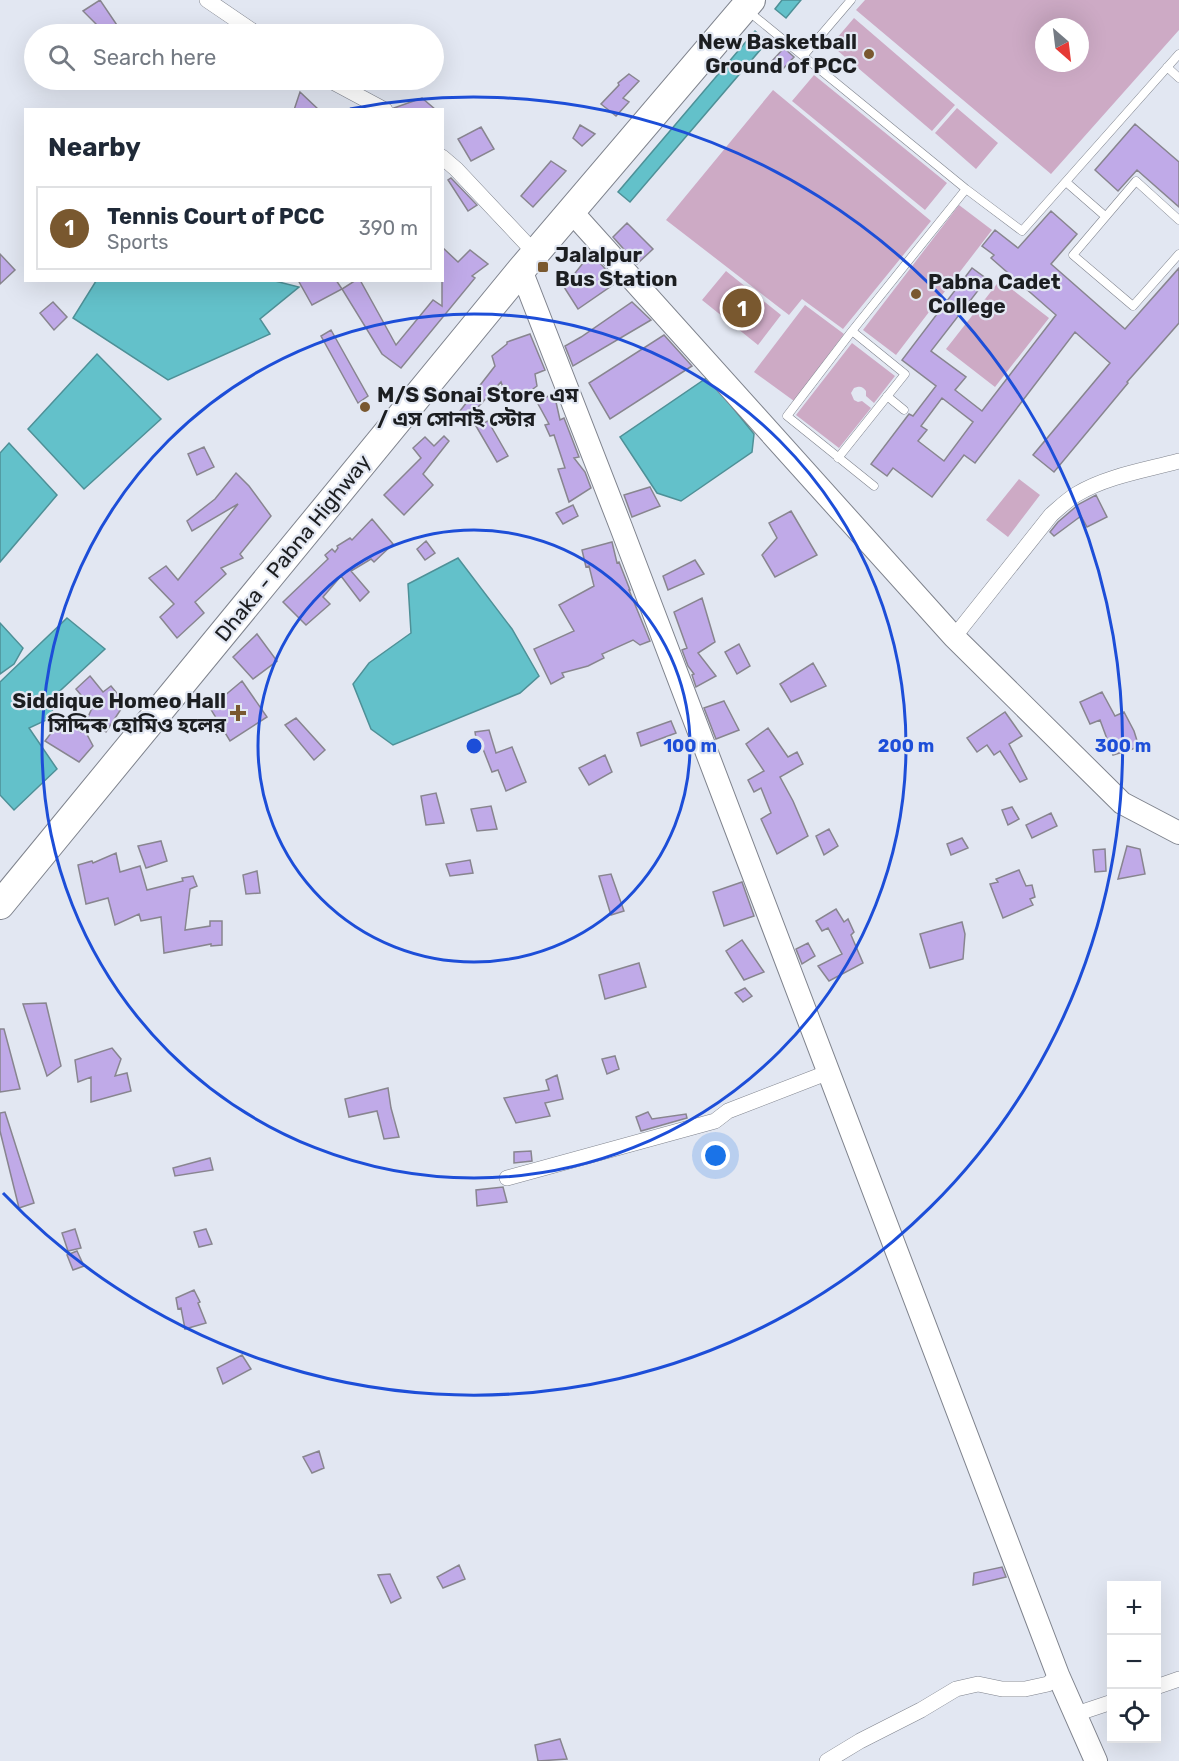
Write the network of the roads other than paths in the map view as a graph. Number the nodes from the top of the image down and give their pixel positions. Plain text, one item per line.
1 (207, 0) edge
2 (851, 0) edge
3 (748, 4) edge
4 (242, 24) edge
5 (1179, 54) edge
6 (804, 55) junction
7 (1167, 67) junction
8 (1179, 78) edge
9 (347, 90) edge
10 (381, 108) edge
11 (444, 159) edge
12 (1066, 182) junction
13 (966, 189) junction
14 (571, 211) junction
15 (1105, 216) junction
16 (1179, 220) edge
17 (1179, 254) edge
18 (528, 261) junction
19 (852, 330) junction
20 (887, 396) junction
21 (904, 410) dead end
22 (838, 459) junction
23 (1179, 461) edge
24 (874, 486) dead end
25 (954, 638) junction
26 (1179, 833) edge
27 (0, 905) edge
28 (829, 1072) junction
29 (507, 1178) dead end
30 (1058, 1675) junction
31 (1179, 1679) edge
32 (1161, 1685) edge
33 (1107, 1704) edge
34 (1076, 1714) junction
35 (827, 1761) edge
36 (1096, 1761) edge

1 - 4 street
2 - 6 lane
3 - 6 lane
3 - 14 highway, Dhaka - Pabna Highway
5 - 7 lane
6 - 13 lane
7 - 8 lane
7 - 12 lane
9 - 10 street
11 - 18 street
12 - 13 lane
12 - 15 lane
13 - 19 lane
14 - 18 highway, Dhaka - Pabna Highway
14 - 25 street
15 - 16 lane
15 - 17 lane
18 - 27 highway, Dhaka - Pabna Highway
18 - 28 street
19 - 20 lane
19 - 22 lane
20 - 21 lane
20 - 22 lane
22 - 24 lane
23 - 25 street
25 - 26 street
28 - 29 street
28 - 30 street
30 - 34 street
30 - 35 street
31 - 32 street
33 - 34 street
34 - 36 street

